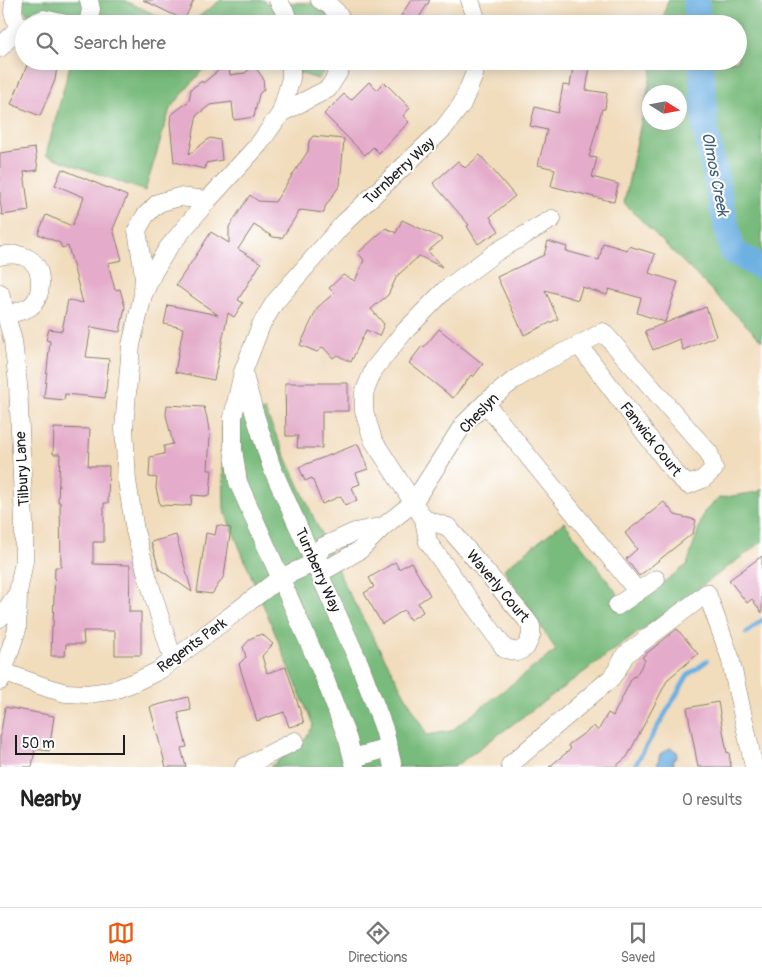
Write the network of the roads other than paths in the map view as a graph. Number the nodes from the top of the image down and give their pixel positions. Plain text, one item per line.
1 (14, 0) edge
2 (89, 0) edge
3 (278, 0) edge
4 (320, 0) edge
5 (470, 0) edge
6 (15, 15) edge
7 (90, 15) edge
8 (286, 15) edge
9 (339, 15) edge
10 (475, 15) edge
11 (15, 33) edge
12 (0, 48) edge
13 (291, 70) edge
14 (340, 70) edge
15 (475, 70) edge
16 (281, 114) junction
17 (208, 200) junction
18 (552, 219) dead end
19 (0, 256) edge
20 (0, 293) edge
21 (143, 295) junction
22 (6, 315) junction
23 (603, 332) joint
24 (579, 345) junction
25 (243, 372) junction
26 (485, 403) junction
27 (413, 504) junction
28 (424, 519) junction
29 (314, 563) junction
30 (280, 578) junction
31 (656, 579) dead end
32 (638, 592) junction
33 (18, 593) junction
34 (617, 606) dead end
35 (0, 618) edge
36 (173, 660) junction
37 (1, 675) edge
38 (295, 740) dead end
39 (388, 748) junction
40 (354, 763) edge
41 (244, 767) edge
42 (393, 767) edge
43 (512, 767) edge
44 (754, 767) edge

1 - 6 street
2 - 7 street
3 - 8 street
4 - 9 street
5 - 10 street
11 - 12 street
13 - 16 street
14 - 16 street
15 - 25 street, Turnberry Way
16 - 17 street
17 - 21 street
17 - 21 street
18 - 27 street, Waverly Court
19 - 22 street
20 - 22 street, Tilbury Lane
21 - 36 street
22 - 33 street, Tilbury Lane
23 - 24 street, Cheslyn
23 - 24 street, Fanwick Court
24 - 26 street, Cheslyn
25 - 29 street, Turnberry Way
25 - 30 street, Turnberry Way
26 - 27 street, Cheslyn
26 - 32 street
27 - 28 street, Waverly Court
27 - 29 street, Cheslyn
28 - 28 street, Waverly Court
29 - 30 street, Regents Park
29 - 39 street, Turnberry Way
30 - 36 street, Regents Park
30 - 40 street, Turnberry Way
31 - 32 street
32 - 34 street
33 - 35 street, Tilbury Lane
33 - 37 street, Tilbury Lane
36 - 37 street, Regents Park
38 - 41 street
39 - 40 street
39 - 42 street, Turnberry Way
43 - 44 street

